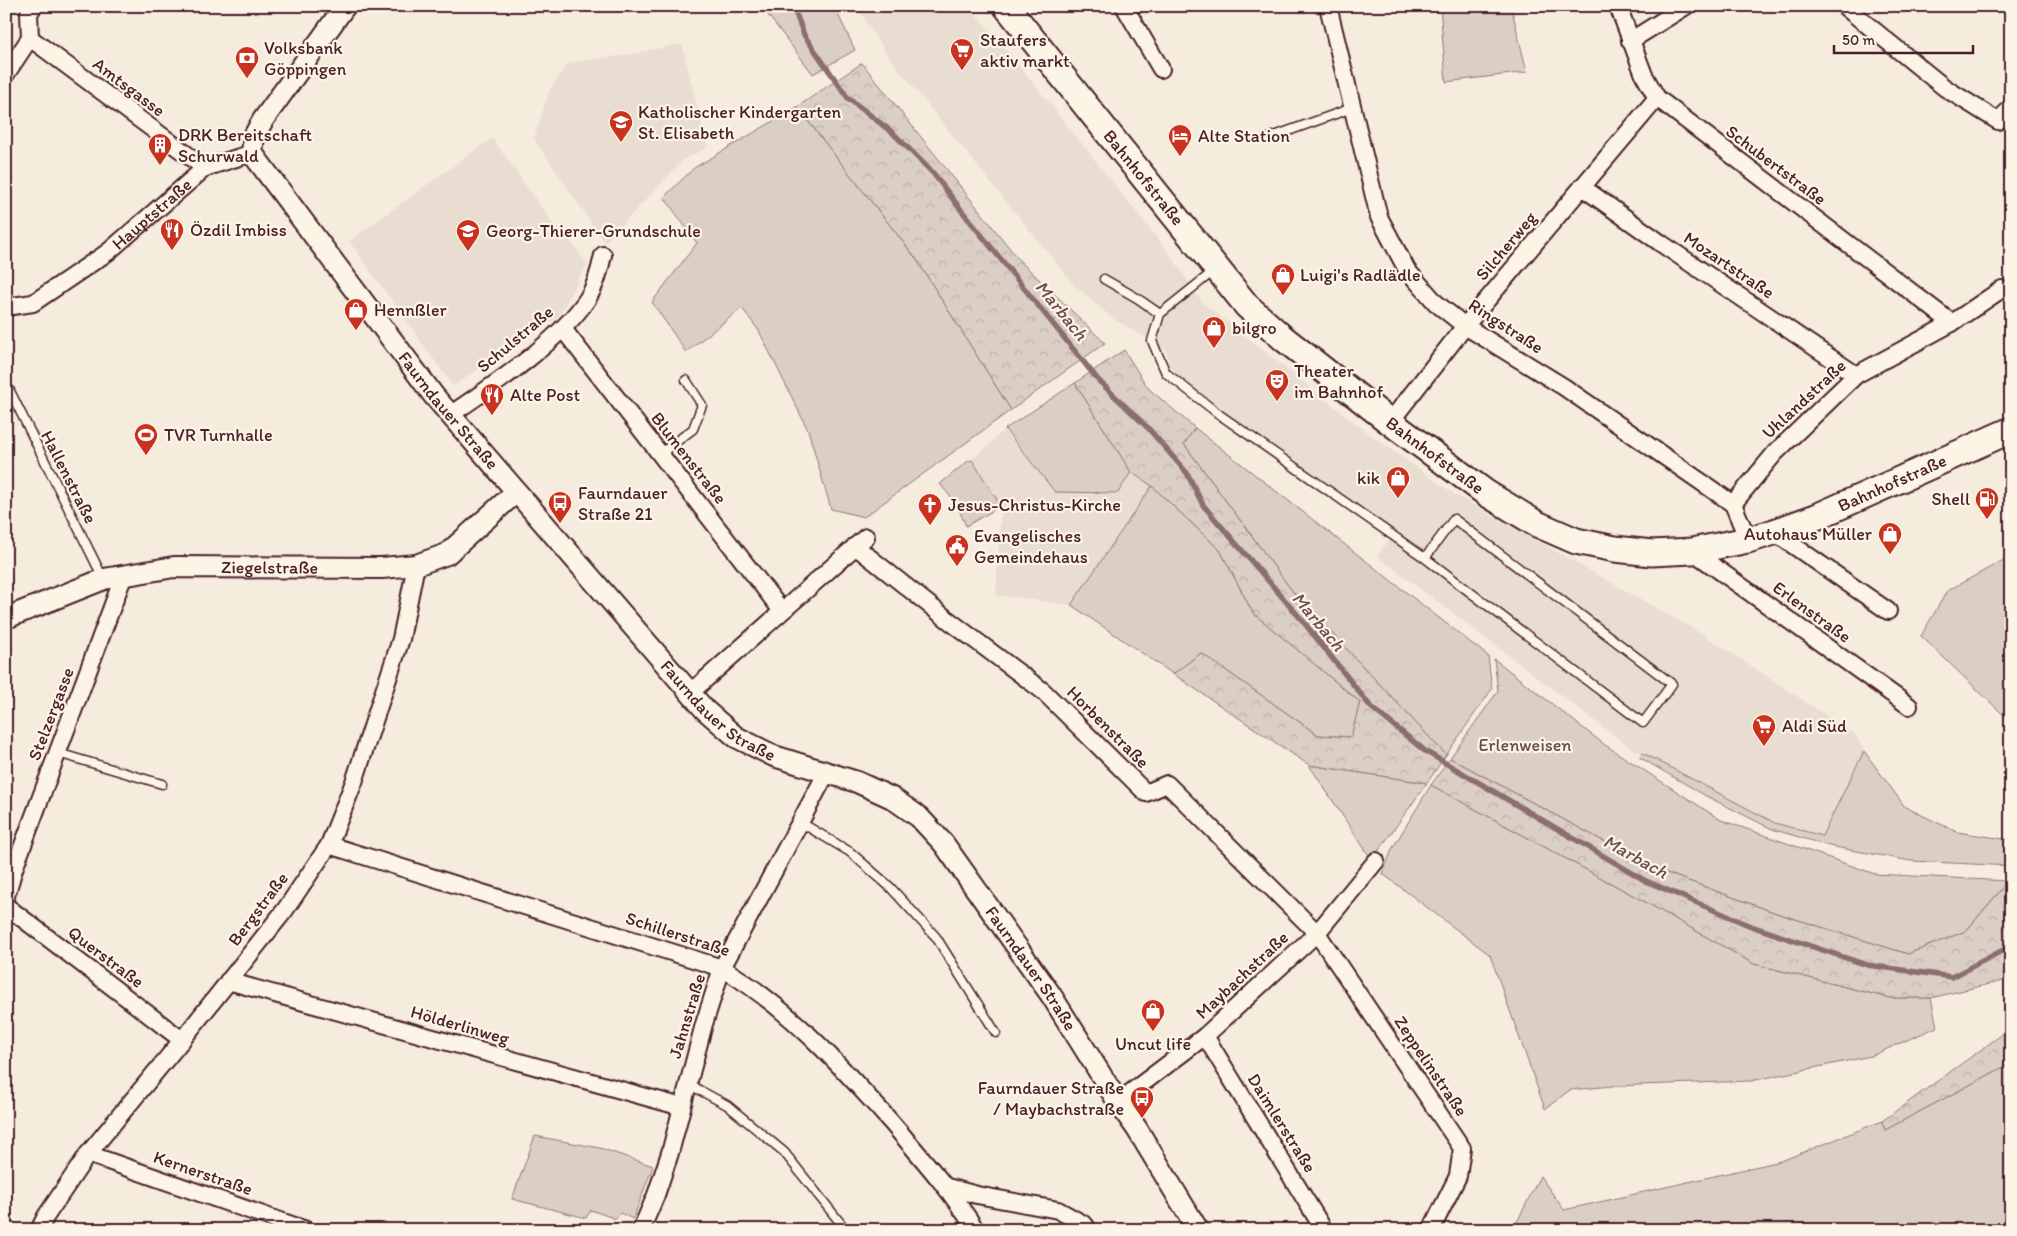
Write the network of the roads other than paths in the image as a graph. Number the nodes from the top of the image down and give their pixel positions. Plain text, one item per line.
1 (34, 6) edge
2 (345, 6) edge
3 (1006, 6) edge
4 (1124, 6) edge
5 (1328, 6) edge
6 (1618, 6) edge
7 (1686, 6) edge
8 (1844, 6) edge
9 (30, 38) junction
10 (1630, 41) junction
11 (1161, 69) dead end
12 (6, 74) edge
13 (1656, 98) junction
14 (1352, 108) junction
15 (2011, 108) edge
16 (1266, 139) dead end
17 (252, 153) junction
18 (205, 168) junction
19 (1582, 187) junction
20 (603, 255) dead end
21 (1217, 268) junction
22 (1104, 279) dead end
23 (2002, 289) dead end
24 (6, 307) edge
25 (1160, 314) junction
26 (1952, 323) junction
27 (1465, 326) junction
28 (563, 328) junction
29 (1856, 375) junction
30 (686, 380) dead end
31 (8, 387) dead end
32 (450, 415) junction
33 (1390, 422) junction
34 (2008, 434) edge
35 (660, 454) junction
36 (516, 492) junction
37 (1733, 504) junction
38 (1774, 532) junction
39 (1748, 540) junction
40 (1692, 551) junction
41 (1425, 558) junction
42 (416, 565) junction
43 (124, 574) junction
44 (104, 579) junction
45 (1888, 611) dead end
46 (782, 612) junction
47 (6, 618) edge
48 (690, 693) junction
49 (1909, 706) dead end
50 (58, 753) junction
51 (827, 772) junction
52 (162, 784) dead end
53 (800, 822) junction
54 (329, 845) junction
55 (1376, 861) dead end
56 (6, 896) edge
57 (6, 906) edge
58 (1317, 934) junction
59 (722, 968) junction
60 (228, 981) junction
61 (996, 1033) dead end
62 (1205, 1036) junction
63 (182, 1040) junction
64 (688, 1084) junction
65 (1118, 1102) junction
66 (682, 1107) junction
67 (88, 1154) junction
68 (947, 1187) junction
69 (39, 1230) edge
70 (306, 1230) edge
71 (641, 1230) edge
72 (846, 1230) edge
73 (976, 1230) edge
74 (1088, 1230) edge
75 (1198, 1230) edge
76 (1324, 1230) edge
77 (1431, 1230) edge

1 - 9 street
2 - 17 street
3 - 21 main road, Bahnhofstraße
4 - 11 street
5 - 14 street, Ringstraße
6 - 10 street, Schubertstraße
7 - 10 street
8 - 15 street
9 - 12 street
9 - 18 street, Amtsgasse
10 - 13 street, Schubertstraße
13 - 19 street, Silcherweg
13 - 26 street, Schubertstraße
14 - 16 lane
14 - 27 street, Ringstraße
17 - 18 street, Hauptstraße
17 - 32 street, Faurndauer Straße
18 - 24 street, Hauptstraße
19 - 27 street, Silcherweg
19 - 29 street, Mozartstraße
20 - 28 street, Schulstraße
21 - 25 lane
21 - 33 main road, Bahnhofstraße
22 - 25 lane
23 - 26 street, Uhlandstraße
25 - 41 lane
26 - 29 street, Uhlandstraße
27 - 33 street, Silcherweg
27 - 37 street, Ringstraße
28 - 32 street, Schulstraße
28 - 35 street, Blumenstraße
29 - 37 street, Uhlandstraße
30 - 35 lane
31 - 44 lane, Hallenstraße
32 - 36 street, Faurndauer Straße
33 - 40 main road, Bahnhofstraße
34 - 38 main road, Bahnhofstraße
35 - 46 street, Blumenstraße
36 - 42 street, Ziegelstraße
36 - 48 street, Faurndauer Straße
37 - 39 street
38 - 39 main road, Bahnhofstraße
38 - 45 street
39 - 40 main road, Bahnhofstraße
40 - 49 street, Erlenstraße
41 - 41 lane
42 - 43 street, Ziegelstraße
42 - 54 street, Bergstraße
43 - 44 street, Ziegelstraße
43 - 50 street, Stelzergasse
44 - 47 street, Ziegelstraße
46 - 48 street, Horbenstraße
46 - 58 street, Horbenstraße
48 - 51 street, Faurndauer Straße
50 - 52 lane
50 - 56 street, Stelzergasse
51 - 53 street, Jahnstraße
51 - 65 street, Faurndauer Straße
53 - 59 street, Jahnstraße
53 - 61 lane
54 - 59 street, Schillerstraße
54 - 60 street, Bergstraße
55 - 58 street, Maybachstraße
57 - 63 street, Querstraße
58 - 62 street, Maybachstraße
58 - 77 street, Zeppelinstraße
59 - 64 street, Jahnstraße
59 - 68 street, Schillerstraße
60 - 63 street, Bergstraße
60 - 66 street, Hölderlinweg
62 - 65 street, Maybachstraße
62 - 76 street, Daimlerstraße
63 - 67 street, Bergstraße
64 - 66 street, Jahnstraße
64 - 72 lane
65 - 75 street, Faurndauer Straße
66 - 71 street, Jahnstraße
67 - 69 street, Bergstraße
67 - 70 street, Kernerstraße
68 - 73 street, Schillerstraße
68 - 74 street

